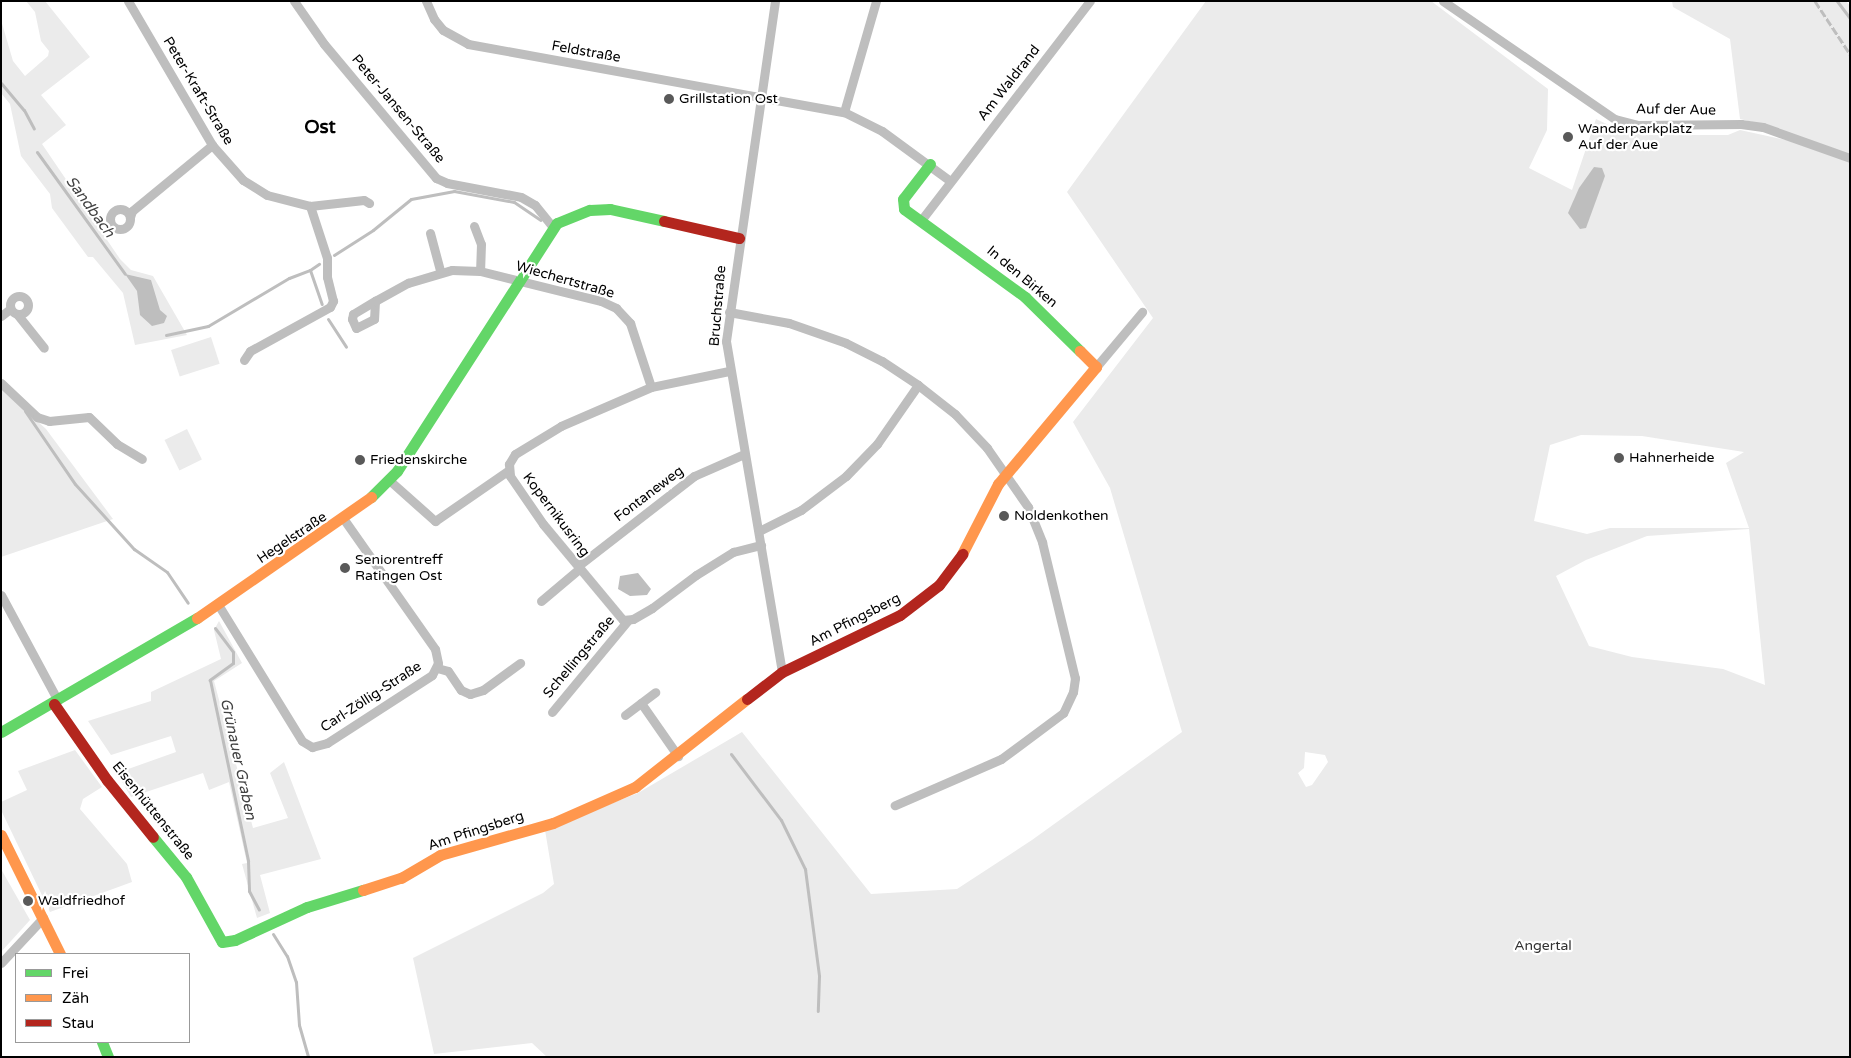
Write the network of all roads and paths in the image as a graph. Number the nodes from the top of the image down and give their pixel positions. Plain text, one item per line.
1 (128, 1) edge
2 (294, 1) edge
3 (426, 1) edge
4 (775, 1) edge
5 (876, 1) edge
6 (1090, 1) edge
7 (1443, 1) edge
8 (761, 98) junction
9 (844, 112) junction
10 (212, 145) junction
11 (1850, 158) edge
12 (930, 164) junction
13 (950, 181) junction
14 (370, 203) dead end
15 (310, 206) junction
16 (130, 217) dead end
17 (922, 219) junction
18 (474, 226) dead end
19 (552, 227) junction
20 (430, 233) dead end
21 (739, 238) junction
22 (440, 271) junction
23 (480, 271) junction
24 (517, 281) junction
25 (375, 301) dead end
26 (729, 312) junction
27 (1142, 312) dead end
28 (1, 316) edge
29 (44, 348) dead end
30 (244, 360) dead end
31 (1096, 367) junction
32 (729, 371) junction
33 (1, 383) edge
34 (918, 385) junction
35 (652, 387) junction
36 (744, 454) junction
37 (142, 459) dead end
38 (509, 470) junction
39 (1006, 474) junction
40 (389, 480) junction
41 (345, 521) junction
42 (759, 531) junction
43 (761, 544) junction
44 (578, 568) junction
45 (1, 595) edge
46 (541, 601) dead end
47 (219, 606) junction
48 (628, 620) junction
49 (520, 663) dead end
50 (437, 668) junction
51 (782, 672) junction
52 (654, 692) dead end
53 (56, 702) junction
54 (641, 703) junction
55 (552, 712) dead end
56 (625, 715) dead end
57 (1, 732) edge
58 (678, 756) junction
59 (894, 805) dead end
60 (1, 835) edge
61 (43, 918) junction
62 (222, 942) joint
63 (60, 953) edge
64 (1, 963) edge
65 (102, 1043) edge
66 (108, 1057) edge

1 - 10 street, Peter-Kraft-Straße
2 - 19 street, Peter-Jansen-Straße
3 - 8 street, Feldstraße
4 - 8 street, Bruchstraße
5 - 9 street
6 - 13 street, Am Waldrand
7 - 11 street, Auf der Aue
8 - 9 street
8 - 21 street, Bruchstraße
9 - 12 street
10 - 15 street, Peter-Kraft-Straße
10 - 16 street
12 - 13 street
12 - 17 street, In den Birken
13 - 17 street
14 - 15 street, Peter-Kraft-Straße
15 - 30 street
17 - 31 street, In den Birken
18 - 23 street
19 - 21 street
19 - 24 street
20 - 22 street
21 - 26 street, Bruchstraße
22 - 23 street, Wiechertstraße
22 - 25 street, Wiechertstraße
23 - 24 street, Wiechertstraße
24 - 35 street, Wiechertstraße
24 - 40 street, Hegelstraße
26 - 32 street, Bruchstraße
26 - 34 street
27 - 31 street
28 - 29 street
31 - 39 street
32 - 35 street, Kopernikusring
32 - 36 street, Bruchstraße
33 - 37 street
34 - 39 street
34 - 42 street
35 - 38 street, Kopernikusring
36 - 42 street, Bruchstraße
36 - 44 street, Fontaneweg
38 - 40 street
38 - 44 street, Kopernikusring
39 - 51 street, Am Pfingsberg
39 - 59 street
40 - 41 street, Hegelstraße
41 - 47 street, Hegelstraße
41 - 50 street, Carl-Zöllig-Straße
42 - 43 street, Bruchstraße
43 - 48 street
43 - 51 street, Bruchstraße
44 - 46 street, Fontaneweg
44 - 48 street, Kopernikusring
45 - 53 street, Eisenhüttenstraße
47 - 50 street, Carl-Zöllig-Straße
47 - 53 street, Hegelstraße
48 - 55 street, Schellingstraße
49 - 50 street
51 - 58 street, Am Pfingsberg
52 - 54 street
53 - 57 street, Hegelstraße
53 - 62 street, Eisenhüttenstraße
54 - 56 street
54 - 58 street
58 - 62 street, Am Pfingsberg
60 - 61 street
61 - 63 street
61 - 64 street
65 - 66 street

